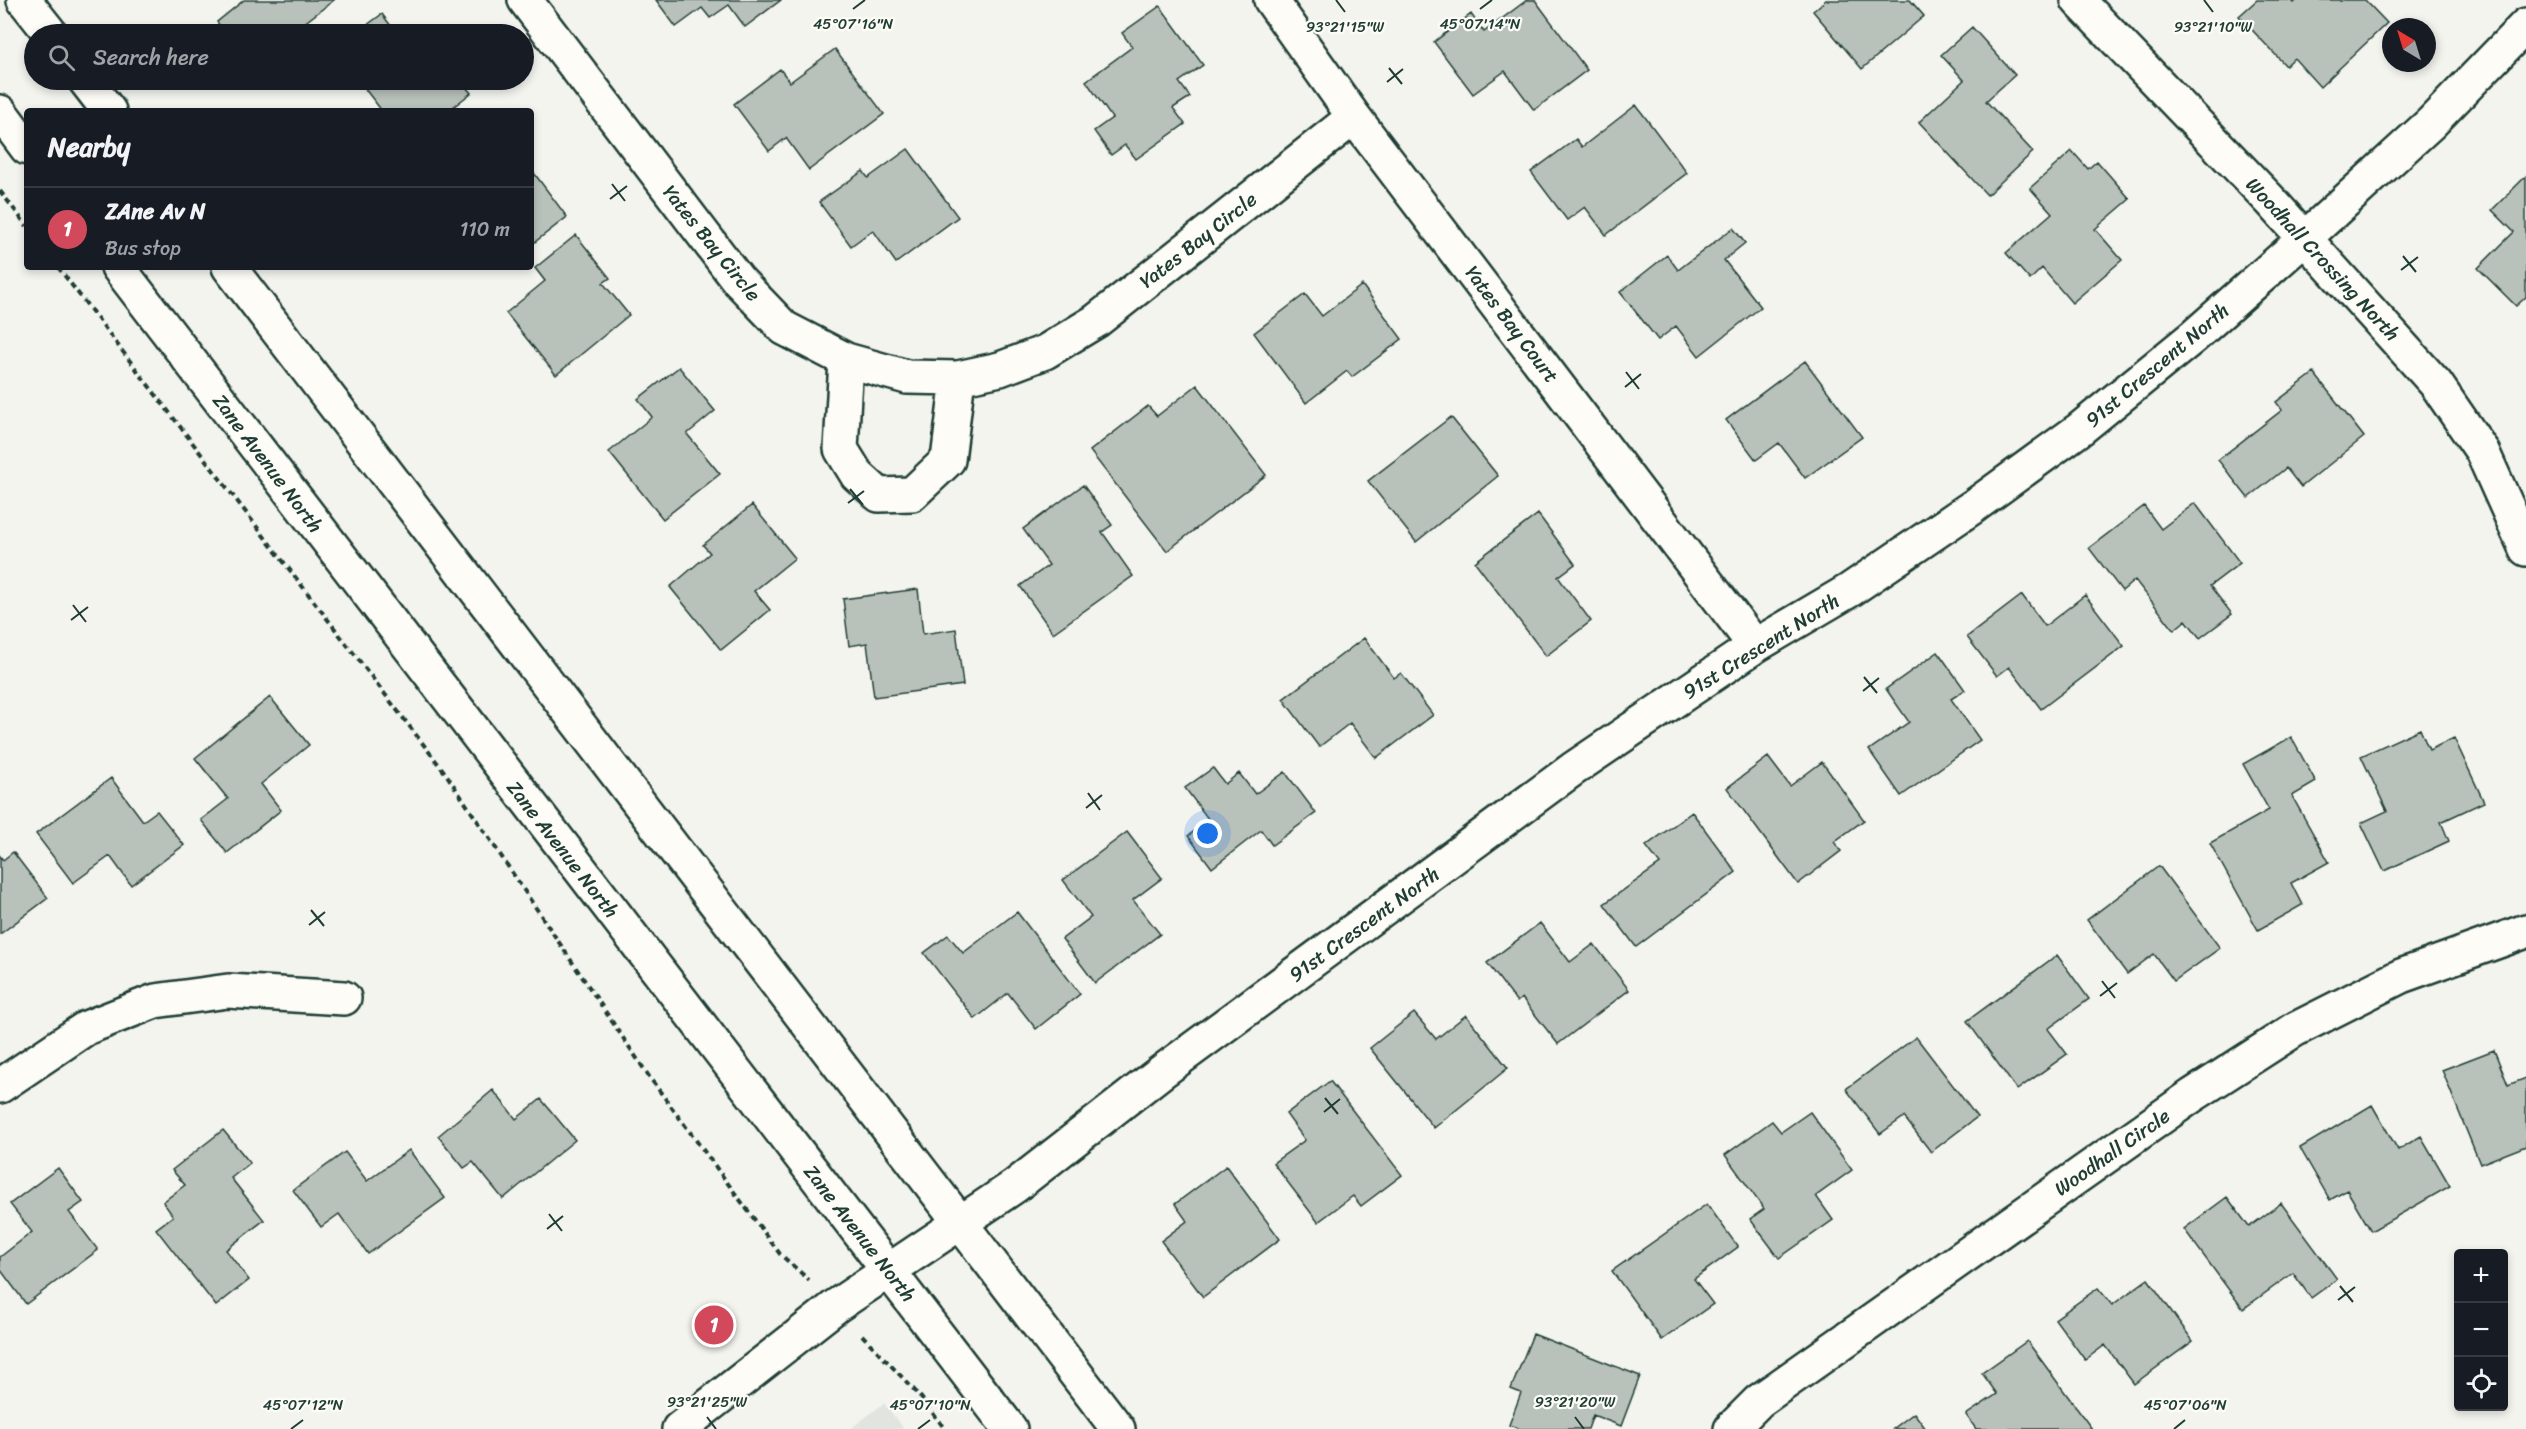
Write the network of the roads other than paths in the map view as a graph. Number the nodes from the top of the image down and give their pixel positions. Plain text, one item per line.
1 (24, 0) edge
2 (525, 0) edge
3 (1271, 0) edge
4 (2078, 0) edge
5 (43, 24) edge
6 (2526, 25) edge
7 (93, 90) edge
8 (107, 108) edge
9 (0, 112) edge
10 (1354, 117) junction
11 (24, 144) edge
12 (2305, 238) junction
13 (120, 270) edge
14 (231, 270) edge
15 (846, 360) junction
16 (958, 378) junction
17 (2526, 549) edge
18 (1755, 646) junction
19 (2526, 931) edge
20 (344, 998) dead end
21 (0, 1086) edge
22 (960, 1223) junction
23 (889, 1269) junction
24 (679, 1429) edge
25 (1010, 1429) edge
26 (1118, 1429) edge
27 (1731, 1429) edge

1 - 5 street
2 - 15 street, Yates Bay Circle
3 - 10 street, Yates Bay Court
4 - 12 street, Woodhall Crossing North
6 - 12 street, 91st Crescent North
7 - 8 street
9 - 11 street
10 - 16 street, Yates Bay Circle
10 - 18 street, Yates Bay Court
12 - 17 street, Woodhall Crossing North
12 - 18 street, 91st Crescent North
13 - 23 street, Zane Avenue North
14 - 22 street
15 - 16 street, Yates Bay Circle
15 - 16 street
18 - 22 street, 91st Crescent North
19 - 27 street, Woodhall Circle
20 - 21 street
22 - 23 street, 91st Crescent North
22 - 26 street
23 - 24 street, 91st Crescent North
23 - 25 street, Zane Avenue North

